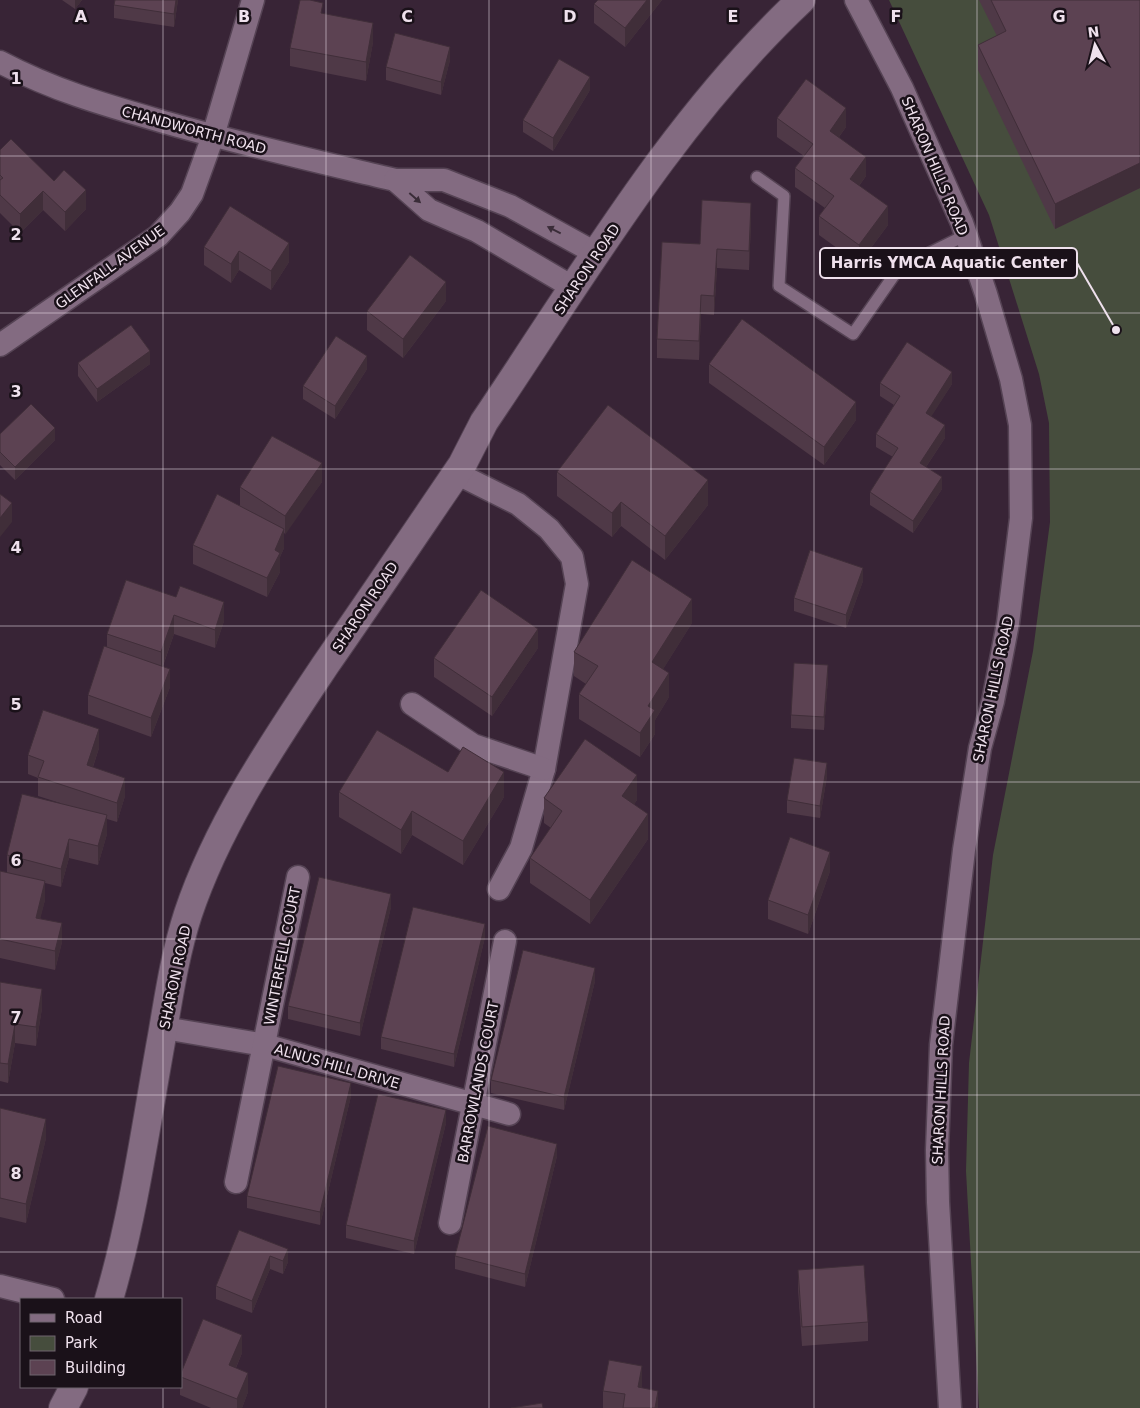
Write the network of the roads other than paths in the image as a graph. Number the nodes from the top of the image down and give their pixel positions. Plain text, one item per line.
1 (252, 0) edge
2 (801, 0) edge
3 (856, 0) edge
4 (0, 62) edge
5 (213, 136) junction
6 (758, 177) dead end
7 (395, 180) junction
8 (966, 235) junction
9 (597, 254) junction
10 (574, 288) junction
11 (0, 345) edge
12 (456, 472) junction
13 (412, 704) dead end
14 (544, 769) junction
15 (298, 877) dead end
16 (499, 889) dead end
17 (505, 941) dead end
18 (164, 1028) junction
19 (265, 1045) junction
20 (475, 1104) junction
21 (508, 1114) dead end
22 (236, 1182) dead end
23 (450, 1224) dead end
24 (0, 1286) edge
25 (49, 1298) edge
26 (109, 1298) edge
27 (73, 1388) edge
28 (63, 1408) edge
29 (950, 1408) edge

1 - 5 street, GLENFALL AVENUE
2 - 9 main road, SHARON ROAD
3 - 8 street, SHARON HILLS ROAD
4 - 5 street, CHANDWORTH ROAD
5 - 7 street, CHANDWORTH ROAD
5 - 11 street, GLENFALL AVENUE
6 - 8 lane
9 -> 7 street, CHANDWORTH ROAD
7 -> 10 street, CHANDWORTH ROAD
8 - 29 street, SHARON HILLS ROAD
9 - 10 main road, SHARON ROAD
10 - 12 main road, SHARON ROAD
12 - 14 street
12 - 18 main road, SHARON ROAD
13 - 14 street
14 - 16 street
15 - 19 street, WINTERFELL COURT
17 - 20 street, BARROWLANDS COURT
18 - 19 street, ALNUS HILL DRIVE
18 - 26 main road, SHARON ROAD
19 - 20 street, ALNUS HILL DRIVE
19 - 22 street, WINTERFELL COURT
20 - 21 street, ALNUS HILL DRIVE
20 - 23 street, BARROWLANDS COURT
24 - 25 street
27 - 28 main road

